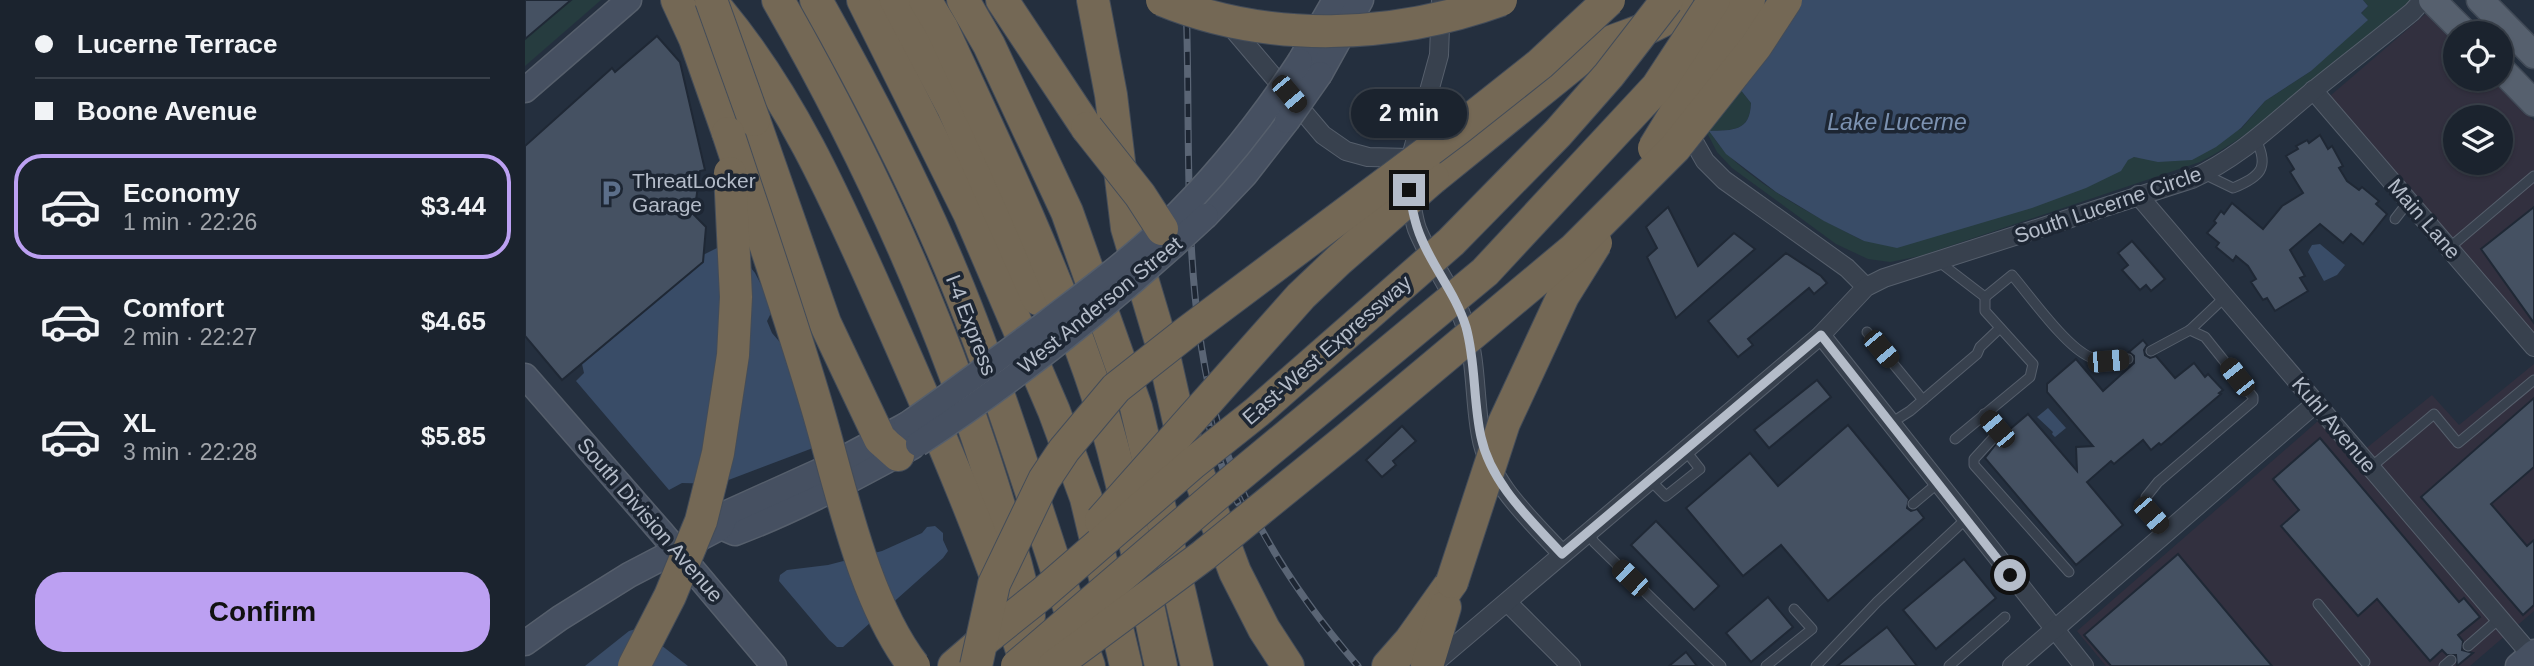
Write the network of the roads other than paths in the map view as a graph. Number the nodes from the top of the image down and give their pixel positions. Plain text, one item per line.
1 (629, 0) edge
2 (677, 0) edge
3 (711, 0) edge
4 (778, 0) edge
5 (816, 0) edge
6 (846, 0) edge
7 (863, 0) edge
8 (896, 0) edge
9 (925, 0) edge
10 (963, 0) edge
11 (1002, 0) edge
12 (1162, 0) edge
13 (1208, 0) edge
14 (1335, 0) edge
15 (1361, 0) edge
16 (1441, 0) edge
17 (1501, 0) edge
18 (1609, 0) edge
19 (1714, 0) edge
20 (1749, 0) edge
21 (1786, 0) edge
22 (2423, 0) edge
23 (2432, 0) edge
24 (2480, 0) edge
25 (1677, 3) edge
26 (1094, 5) edge
27 (2453, 21) edge
28 (2534, 55) edge
29 (1310, 68) junction
30 (2513, 81) edge
31 (525, 90) edge
32 (2313, 90) junction
33 (2534, 103) edge
34 (741, 127) junction
35 (2256, 140) junction
36 (1422, 168) junction
37 (2204, 174) junction
38 (2534, 176) edge
39 (2138, 195) junction
40 (2409, 201) junction
41 (2395, 219) dead end
42 (1165, 240) junction
43 (2449, 248) junction
44 (1938, 261) junction
45 (1866, 287) junction
46 (1985, 297) junction
47 (2225, 297) junction
48 (2000, 328) junction
49 (2190, 330) junction
50 (1053, 331) junction
51 (1867, 332) dead end
52 (1821, 335) junction
53 (2534, 346) edge
54 (2151, 351) dead end
55 (2127, 359) dead end
56 (525, 376) edge
57 (2534, 380) edge
58 (1923, 400) junction
59 (2315, 404) junction
60 (1984, 414) junction
61 (1891, 424) junction
62 (1955, 439) dead end
63 (900, 441) junction
64 (1685, 450) junction
65 (2370, 468) junction
66 (1650, 480) junction
67 (1938, 484) junction
68 (1913, 503) dead end
69 (1966, 519) junction
70 (1588, 532) junction
71 (2166, 533) junction
72 (677, 550) junction
73 (1562, 554) junction
74 (2069, 572) dead end
75 (1453, 582) junction
76 (1043, 593) junction
77 (1507, 602) junction
78 (2318, 604) dead end
79 (1794, 609) dead end
80 (2005, 617) dead end
81 (2500, 618) junction
82 (2054, 630) junction
83 (525, 643) edge
84 (2468, 646) dead end
85 (980, 653) edge
86 (2527, 658) edge
87 (2365, 662) dead end
88 (633, 666) edge
89 (774, 666) edge
90 (914, 666) edge
91 (954, 666) edge
92 (1017, 666) edge
93 (1027, 666) edge
94 (1041, 666) edge
95 (1053, 666) edge
96 (1091, 666) edge
97 (1126, 666) edge
98 (1161, 666) edge
99 (1197, 666) edge
100 (1288, 666) edge
101 (1388, 666) edge
102 (1429, 666) edge
103 (1571, 666) edge
104 (1721, 666) edge
105 (1766, 666) edge
106 (1816, 666) edge
107 (1949, 666) edge
108 (2013, 666) edge
109 (2084, 666) edge

1 - 31 main road
2 - 34 highway
3 - 34 highway, bridge
3 - 93 highway
4 - 94 highway
5 - 96 highway, I-4 Express
6 - 96 highway
7 - 97 highway
8 - 50 highway
9 - 98 highway
10 - 99 highway
11 - 42 highway, bridge
12 - 17 highway, bridge
13 - 36 street
14 - 29 main road, West Anderson Street
15 - 29 main road, West Anderson Street
16 - 36 street
18 - 85 highway, bridge
19 - 92 highway, East-West Expressway, bridge
20 - 75 highway, bridge
21 - 95 highway, bridge
22 - 32 street, South Lucerne Circle
23 - 27 main road
24 - 28 main road
25 - 36 highway
25 - 45 street
25 - 76 highway, East-West Expressway, bridge
26 - 100 highway
29 - 42 main road, West Anderson Street, bridge
30 - 33 main road
32 - 35 street, South Lucerne Circle
32 - 40 street, Main Lane
34 - 63 highway
34 - 88 highway, bridge
34 - 90 highway, bridge
35 - 37 street, South Lucerne Circle
35 - 37 lane
36 - 73 street
36 - 76 highway, bridge
37 - 39 street, South Lucerne Circle
38 - 43 lane
39 - 44 street, South Lucerne Circle
39 - 47 street, Kuhl Avenue
40 - 41 lane
40 - 43 street, Main Lane
42 - 50 main road, West Anderson Street, bridge
43 - 53 street, Main Lane
44 - 45 street, South Lucerne Circle
44 - 46 lane
45 - 52 street
46 - 48 lane
46 - 55 lane
47 - 49 lane
47 - 59 street, Kuhl Avenue
48 - 58 lane
48 - 60 lane
49 - 54 lane
49 - 71 lane
50 - 63 main road, West Anderson Street, bridge
51 - 58 lane
52 - 61 street
52 - 64 street
56 - 72 main road, South Division Avenue
57 - 65 lane
58 - 61 lane
59 - 65 street, Kuhl Avenue
59 - 71 street
60 - 62 lane
60 - 74 lane
61 - 67 street
63 - 72 main road, West Anderson Street
64 - 66 street
64 - 66 lane
65 - 81 street, Kuhl Avenue
66 - 70 street
67 - 68 lane
67 - 69 street
69 - 82 street
69 - 106 lane
70 - 73 street
70 - 104 lane
71 - 82 street
72 - 83 main road, West Anderson Street
72 - 89 main road, South Division Avenue
73 - 77 street
75 - 101 highway
75 - 102 highway
76 - 85 highway, East-West Expressway, bridge
77 - 102 street
77 - 103 street
78 - 87 lane
79 - 105 lane
80 - 107 lane
81 - 84 lane
81 - 86 street, Kuhl Avenue
82 - 108 street
82 - 109 street
85 - 91 highway, East-West Expressway

